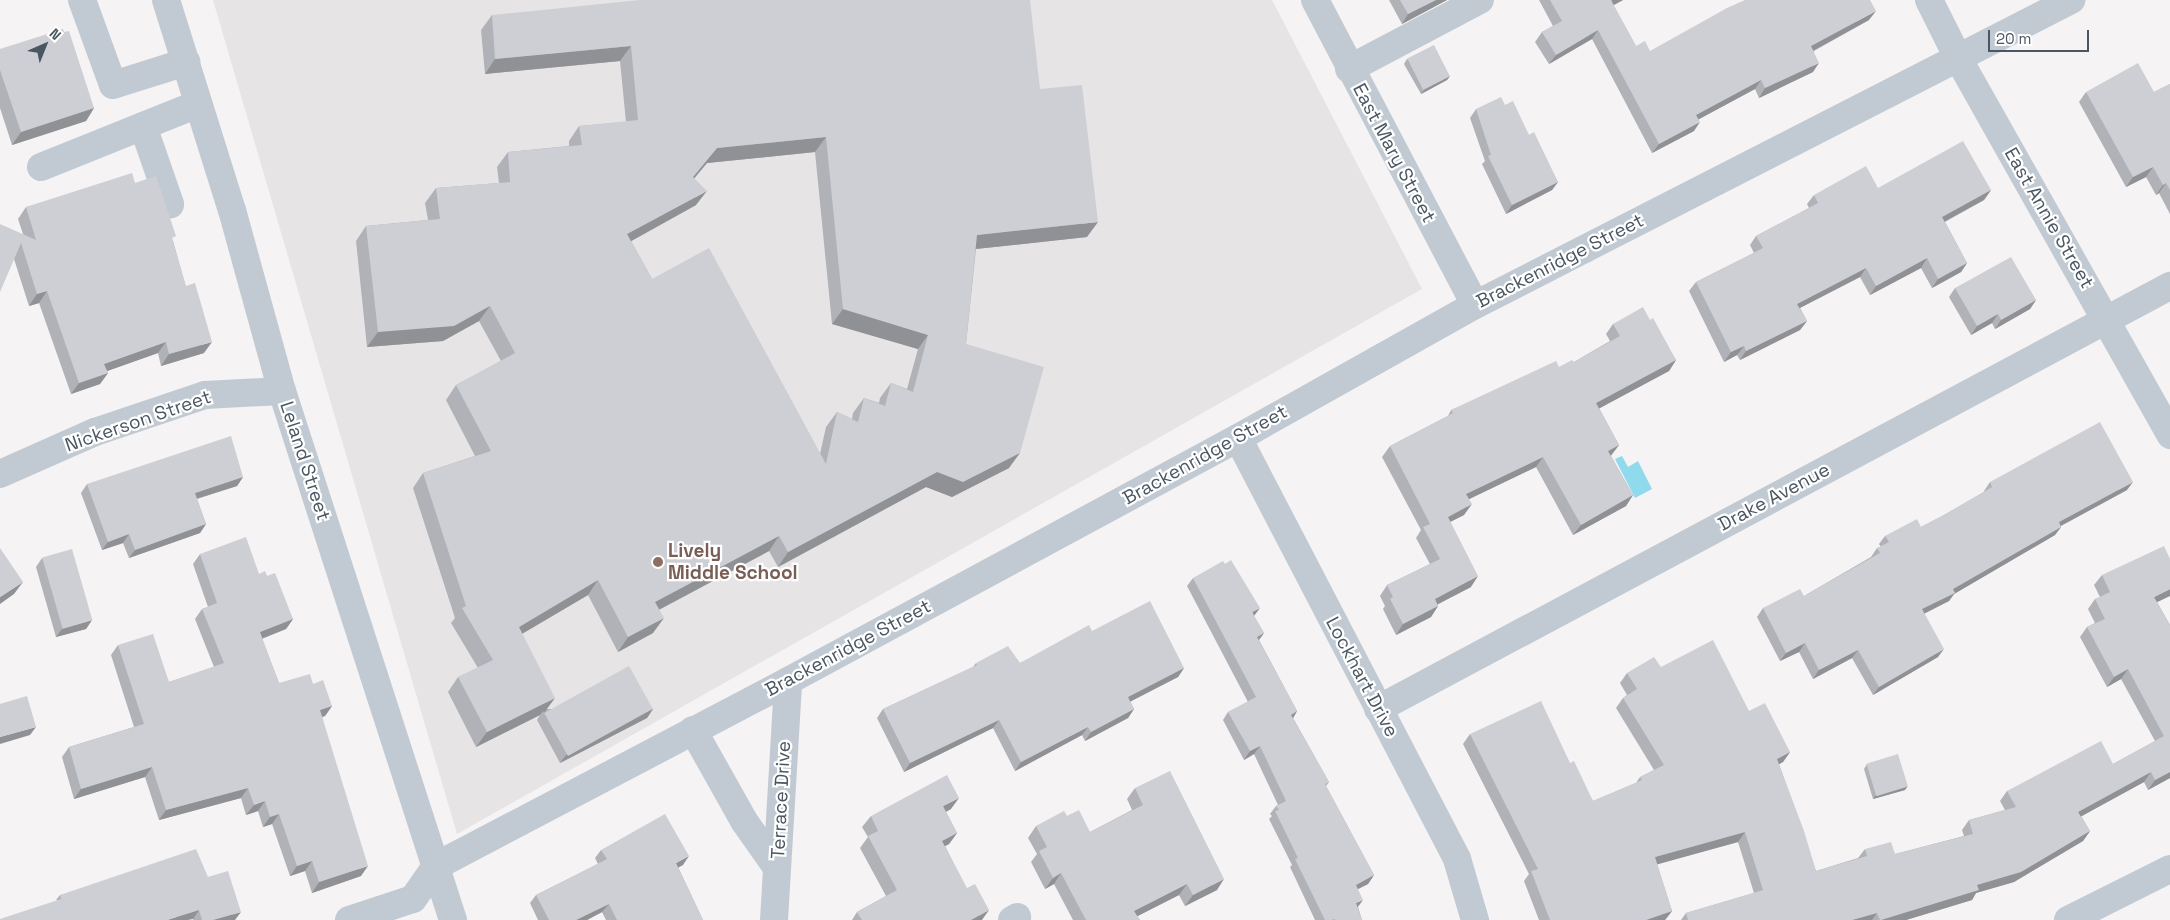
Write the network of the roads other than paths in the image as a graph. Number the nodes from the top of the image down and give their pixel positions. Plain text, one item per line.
1 (82, 0) edge
2 (166, 0) edge
3 (1315, 0) edge
4 (1480, 0) edge
5 (1928, 0) edge
6 (2071, 0) edge
7 (1958, 58) junction
8 (186, 62) junction
9 (1349, 69) junction
10 (198, 104) junction
11 (143, 126) junction
12 (41, 167) dead end
13 (170, 204) dead end
14 (2170, 286) edge
15 (1475, 305) junction
16 (2107, 320) junction
17 (282, 392) junction
18 (2170, 435) edge
19 (1238, 438) junction
20 (0, 474) edge
21 (788, 681) junction
22 (1378, 709) junction
23 (693, 730) junction
24 (436, 866) junction
25 (777, 868) junction
26 (2170, 869) edge
27 (349, 920) edge
28 (453, 920) edge
29 (774, 920) edge
30 (1475, 920) edge
31 (2068, 920) edge

1 - 8 street
2 - 8 street, Leland Street
3 - 9 street, East Mary Street
4 - 9 street
5 - 7 street, East Annie Street
6 - 7 street, Brackenridge Street
7 - 15 street, Brackenridge Street
7 - 16 street, East Annie Street
8 - 10 street, Leland Street
9 - 15 street, East Mary Street
10 - 11 street
10 - 17 street, Leland Street
11 - 12 street
11 - 13 street
14 - 16 street, Drake Avenue
15 - 19 street, Brackenridge Street
16 - 18 street, East Annie Street
16 - 22 street, Drake Avenue
17 - 20 street, Nickerson Street
17 - 24 street, Leland Street
19 - 21 street, Brackenridge Street
19 - 22 street, Lockhart Drive
21 - 23 street, Brackenridge Street
21 - 25 street, Terrace Drive
22 - 30 street, Lockhart Drive
23 - 24 street, Brackenridge Street
23 - 25 street
24 - 27 street, Brackenridge Street
24 - 28 street, Leland Street
25 - 29 street, Terrace Drive
26 - 31 street

